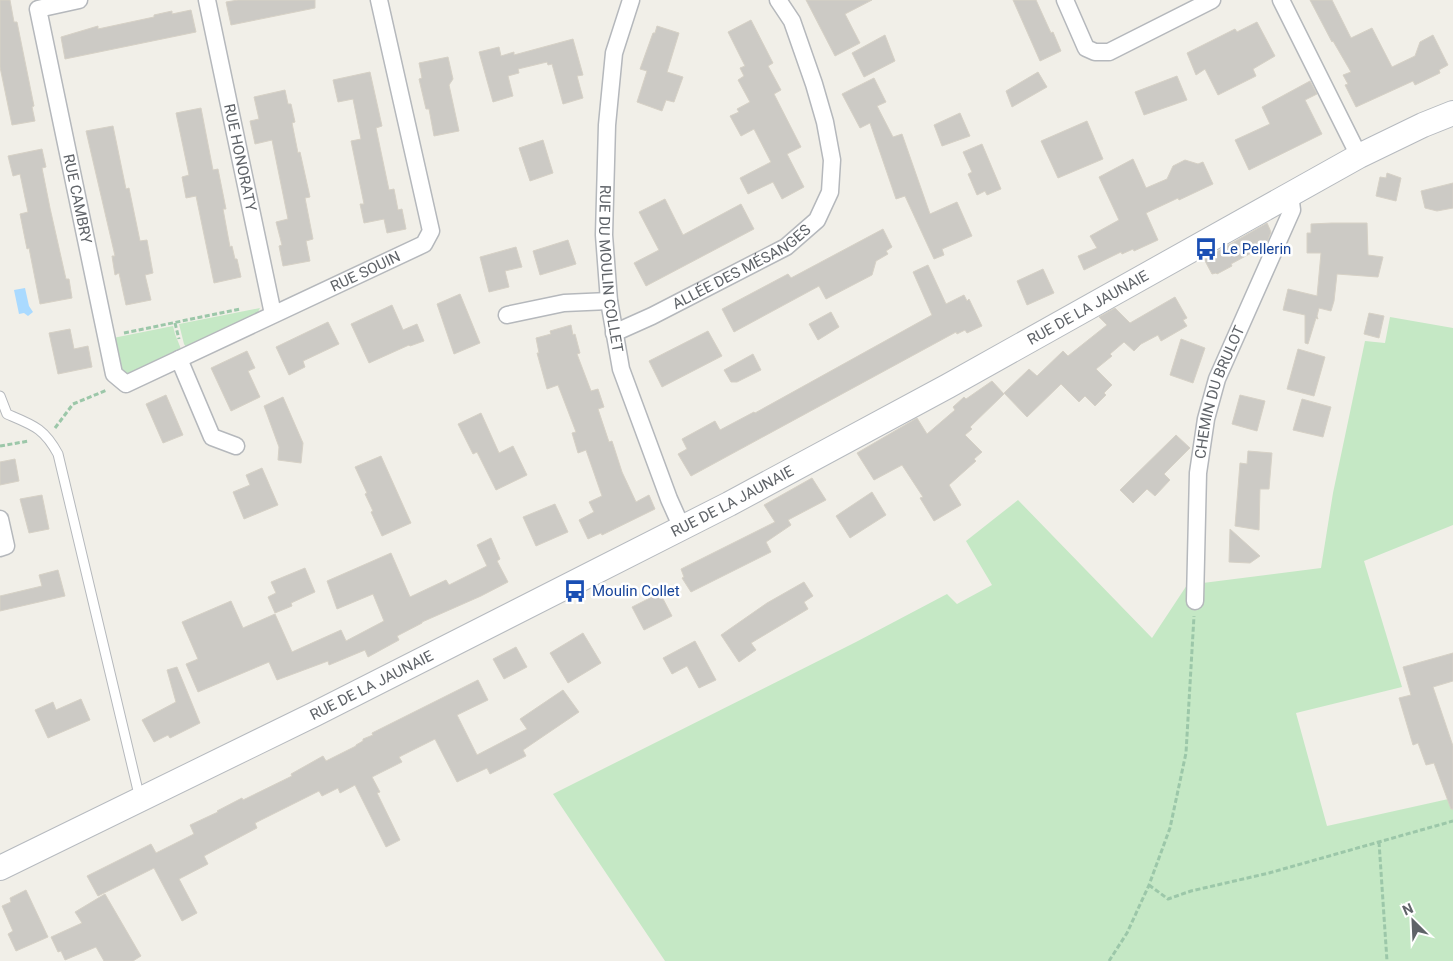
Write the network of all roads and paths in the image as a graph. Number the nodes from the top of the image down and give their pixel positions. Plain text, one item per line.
1 (79, 0) edge
2 (207, 0) edge
3 (379, 0) edge
4 (631, 0) edge
5 (778, 0) edge
6 (1065, 0) edge
7 (1212, 0) edge
8 (1281, 0) edge
9 (1453, 113) edge
10 (1359, 156) junction
11 (1290, 194) junction
12 (609, 301) junction
13 (272, 309) junction
14 (507, 315) dead end
15 (614, 333) junction
16 (106, 337) junction
17 (179, 359) junction
18 (123, 381) junction
19 (0, 396) edge
20 (49, 437) junction
21 (0, 446) edge
22 (236, 446) dead end
23 (0, 519) edge
24 (682, 528) junction
25 (0, 548) edge
26 (1195, 600) joint
27 (140, 800) junction
28 (1453, 821) edge
29 (1380, 842) junction
30 (0, 868) edge
31 (1149, 885) junction
32 (1109, 961) edge
33 (1387, 961) edge

1 - 16 street, RUE CAMBRY
2 - 13 street, RUE HONORATY
3 - 13 street, RUE SOUIN
4 - 12 street, RUE DU MOULIN COLLET
5 - 15 street, ALLÉE DES MÉSANGES
6 - 7 street
8 - 10 street
9 - 10 main road, RUE DE LA JAUNAIE
10 - 11 main road, RUE DE LA JAUNAIE
11 - 24 main road, RUE DE LA JAUNAIE
11 - 26 street, CHEMIN DU BRULOT
12 - 14 street
12 - 15 street, RUE DU MOULIN COLLET
13 - 16 path
13 - 17 street, RUE SOUIN
15 - 24 street, RUE DU MOULIN COLLET
16 - 18 street, RUE CAMBRY
17 - 18 street, RUE SOUIN
17 - 22 street
18 - 20 path
19 - 20 lane
20 - 21 path
20 - 27 lane
23 - 25 street
24 - 27 main road, RUE DE LA JAUNAIE
26 - 31 path
27 - 30 main road, RUE DE LA JAUNAIE
28 - 29 path
29 - 31 path
29 - 33 path
31 - 32 path

